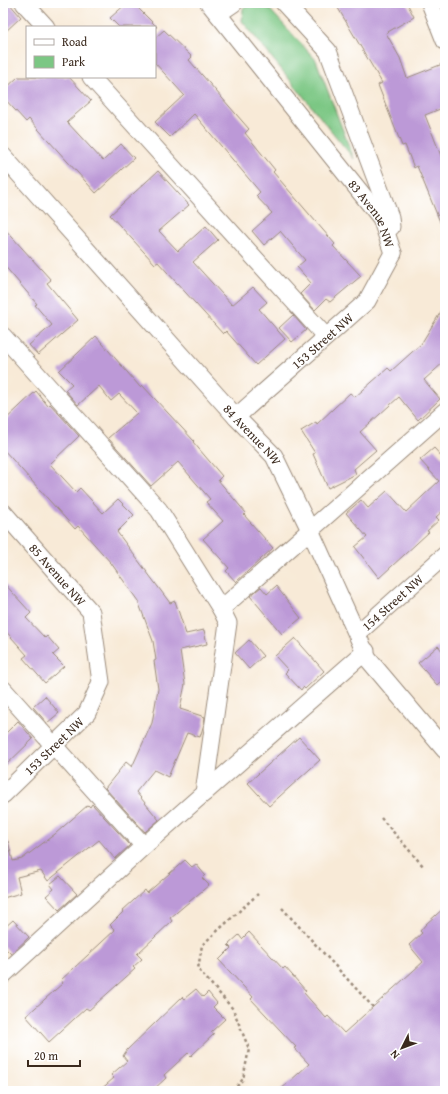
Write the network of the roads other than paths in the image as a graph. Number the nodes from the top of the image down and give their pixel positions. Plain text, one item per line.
1 (24, 3) edge
2 (234, 3) edge
3 (284, 3) edge
4 (430, 3) edge
5 (214, 9) edge
6 (45, 26) edge
7 (445, 41) edge
8 (92, 78) edge
9 (3, 156) edge
10 (393, 253) junction
11 (3, 336) edge
12 (326, 337) junction
13 (445, 411) edge
14 (236, 417) junction
15 (3, 512) edge
16 (310, 530) junction
17 (445, 555) edge
18 (221, 609) junction
19 (358, 633) junction
20 (366, 652) junction
21 (3, 689) edge
22 (87, 713) joint
23 (443, 743) edge
24 (54, 745) junction
25 (204, 794) junction
26 (3, 795) edge
27 (144, 846) junction
28 (3, 975) edge

1 - 6 street
2 - 5 street, 83 Avenue NW
3 - 10 street, 83 Avenue NW
4 - 7 street
5 - 10 street, 83 Avenue NW
8 - 12 street
9 - 14 street, 84 Avenue NW
10 - 12 street, 153 Street NW
11 - 18 street
12 - 14 street, 153 Street NW
13 - 16 street
14 - 16 street, 84 Avenue NW
15 - 22 street, 85 Avenue NW
16 - 18 street
16 - 19 street, 84 Avenue NW
17 - 19 street, 154 Street NW
18 - 25 street
19 - 20 street, 84 Avenue NW
20 - 23 street, 84 Avenue NW
20 - 25 street
21 - 24 street
22 - 24 street, 153 Street NW
24 - 26 street, 153 Street NW
24 - 27 street
25 - 27 street
27 - 28 street

